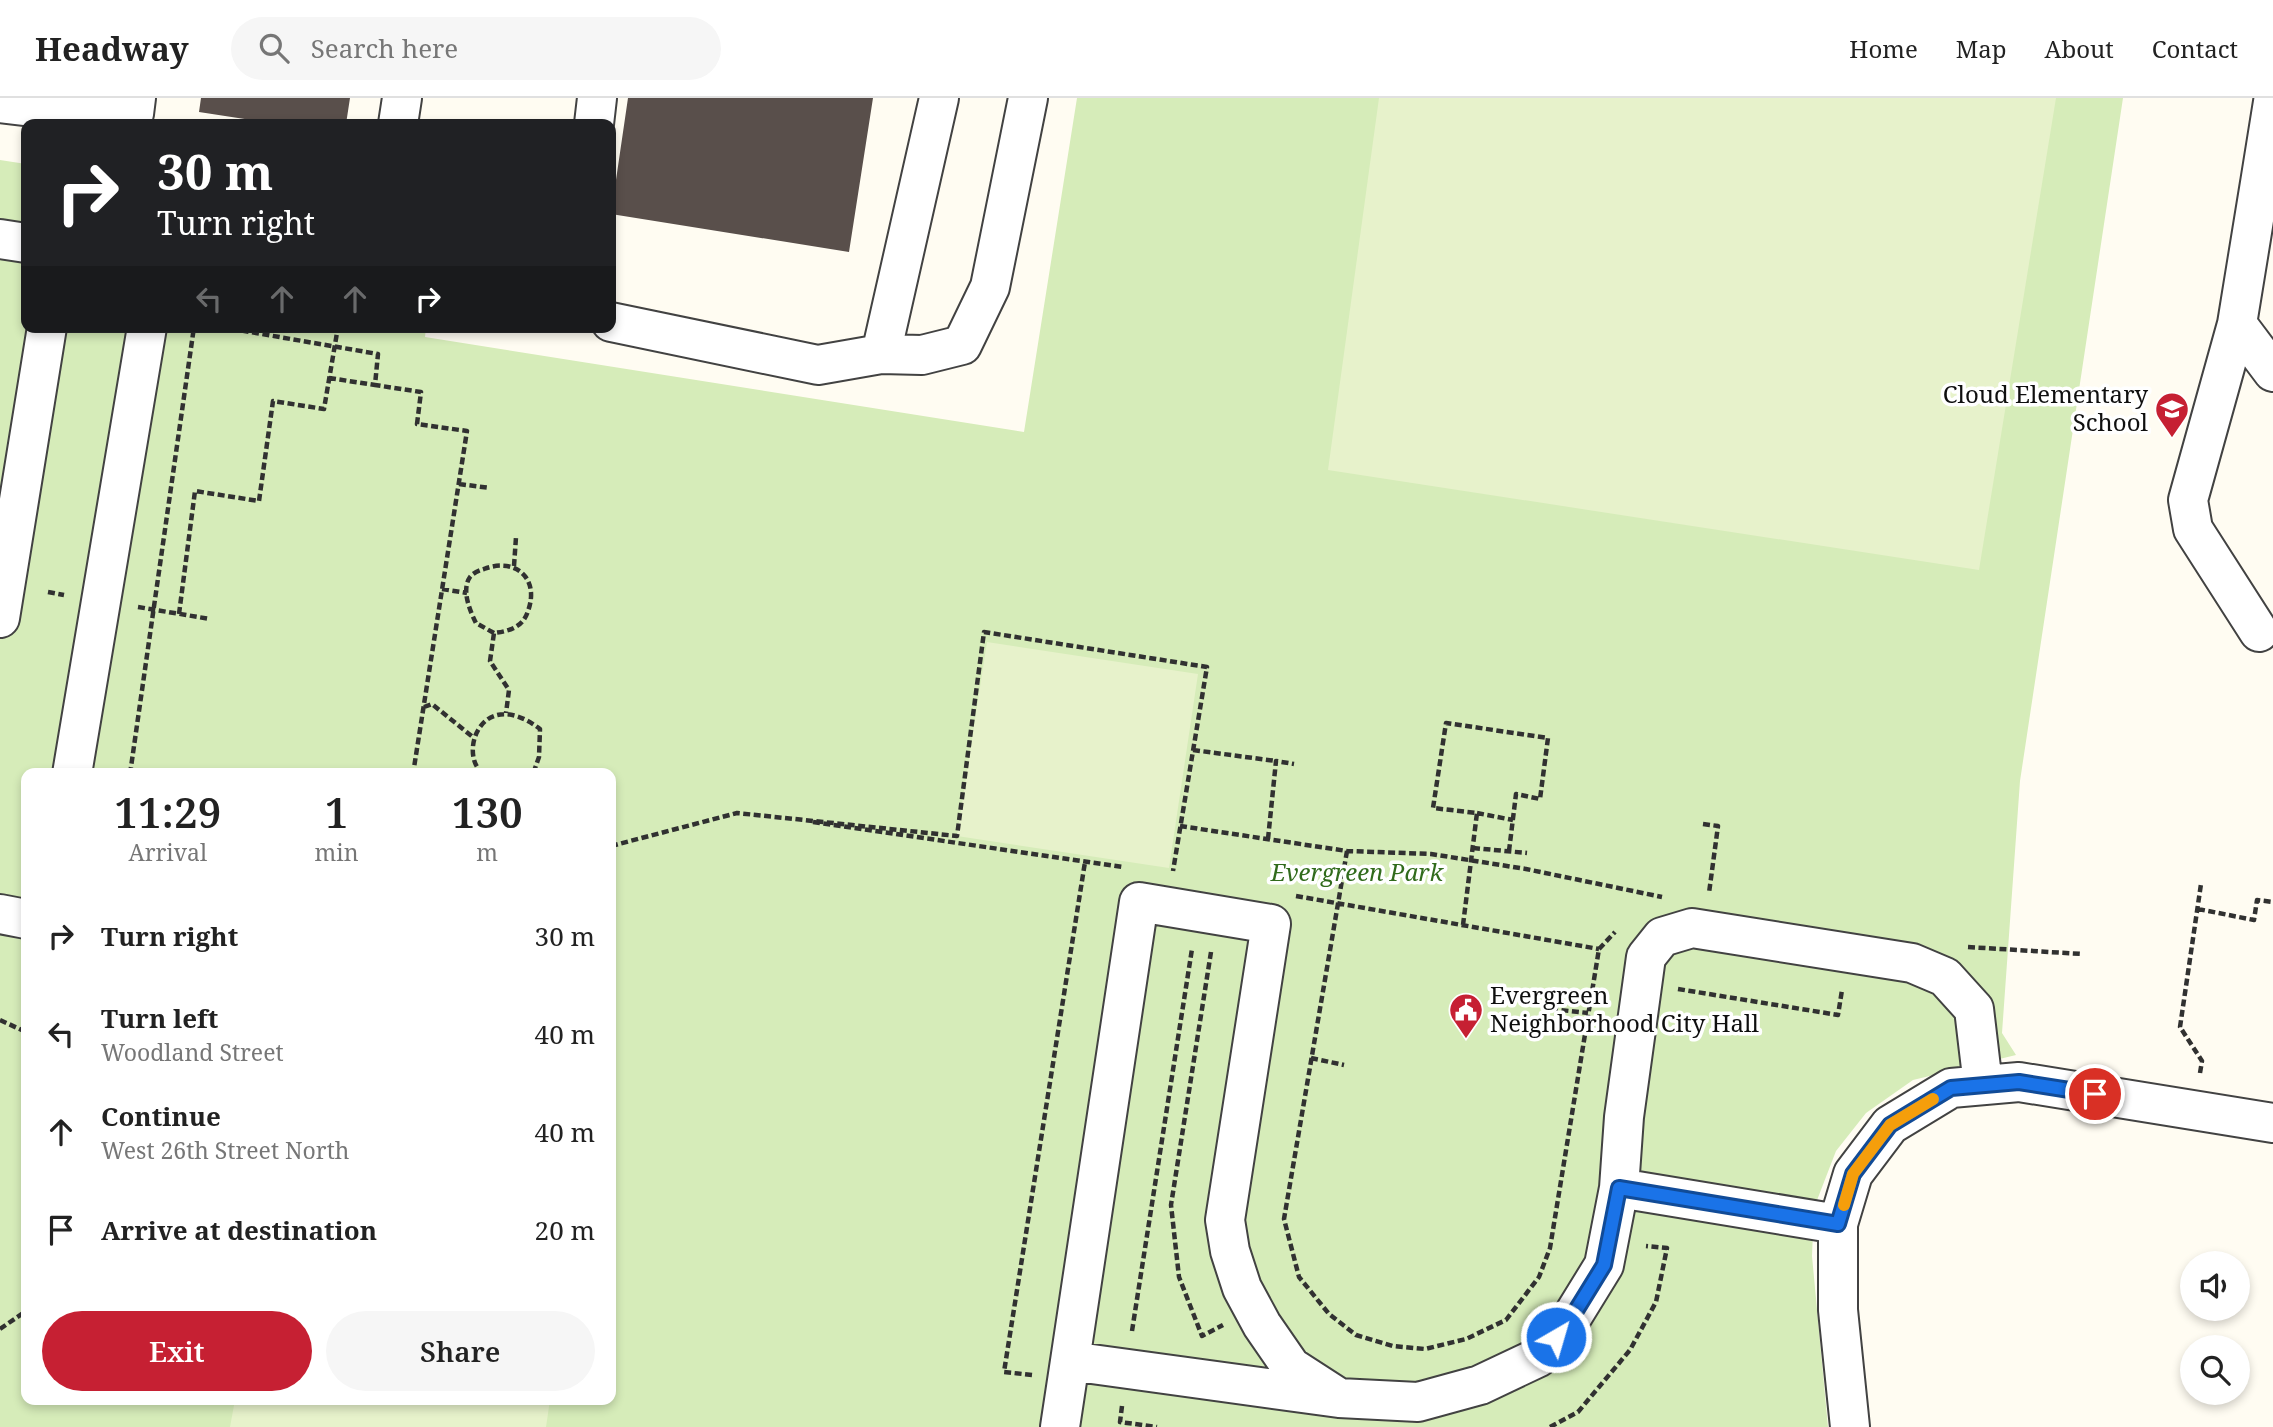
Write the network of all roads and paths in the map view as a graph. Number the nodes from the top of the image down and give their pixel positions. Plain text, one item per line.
1 (136, 98) edge
2 (402, 98) edge
3 (597, 98) edge
4 (939, 98) edge
5 (1028, 98) edge
6 (2273, 102) edge
7 (0, 103) edge
8 (44, 104) edge
9 (399, 119) edge
10 (595, 119) edge
11 (2267, 184) edge
12 (0, 239) edge
13 (21, 242) edge
14 (616, 323) edge
15 (2237, 324) junction
16 (46, 333) edge
17 (146, 333) edge
18 (193, 333) edge
19 (255, 333) edge
20 (337, 333) edge
21 (335, 347) junction
22 (881, 354) junction
23 (2273, 372) edge
24 (329, 378) junction
25 (375, 384) junction
26 (459, 484) junction
27 (490, 488) dead end
28 (516, 537) dead end
29 (514, 566) junction
30 (442, 589) junction
31 (467, 593) junction
32 (179, 614) dead end
33 (0, 618) edge
34 (2259, 632) dead end
35 (495, 633) junction
36 (424, 707) junction
37 (506, 713) junction
38 (474, 738) junction
39 (1193, 750) junction
40 (1276, 761) junction
41 (1294, 764) dead end
42 (73, 768) edge
43 (131, 768) edge
44 (414, 768) edge
45 (478, 768) edge
46 (536, 768) edge
47 (1477, 813) junction
48 (1513, 820) junction
49 (813, 822) junction
50 (1703, 824) dead end
51 (1181, 825) junction
52 (1268, 839) junction
53 (616, 845) edge
54 (1473, 848) junction
55 (1347, 851) junction
56 (1509, 851) junction
57 (1527, 853) dead end
58 (1471, 860) junction
59 (1085, 862) junction
60 (1135, 869) dead end
61 (1172, 875) dead end
62 (2201, 884) dead end
63 (1296, 896) dead end
64 (1668, 898) dead end
65 (2273, 902) edge
66 (1337, 903) junction
67 (1707, 906) dead end
68 (2198, 909) junction
69 (0, 914) edge
70 (21, 918) edge
71 (1463, 925) junction
72 (1617, 930) dead end
73 (1193, 938) dead end
74 (1599, 948) junction
75 (1594, 976) junction
76 (1643, 984) junction
77 (1551, 1009) dead end
78 (1588, 1013) junction
79 (1838, 1015) dead end
80 (0, 1020) edge
81 (21, 1030) edge
82 (1311, 1058) junction
83 (1345, 1065) dead end
84 (2199, 1084) dead end
85 (1983, 1086) junction
86 (2273, 1123) edge
87 (1619, 1188) junction
88 (1838, 1224) junction
89 (1637, 1245) dead end
90 (21, 1314) edge
91 (0, 1329) edge
92 (1055, 1368) junction
93 (1127, 1368) junction
94 (1339, 1398) junction
95 (1060, 1427) edge
96 (1157, 1427) edge
97 (1550, 1427) edge
98 (1850, 1427) edge

1 - 8 street
2 - 9 street
3 - 10 street
4 - 22 street
5 - 22 street
6 - 11 street
7 - 8 street
11 - 15 street
12 - 13 street
14 - 22 street
15 - 23 street
15 - 34 street
16 - 33 street
17 - 42 street
18 - 43 path
19 - 21 path
20 - 21 path
21 - 24 path
21 - 25 path
24 - 25 path
24 - 32 path
25 - 26 path
26 - 27 path
26 - 30 path
28 - 29 path
29 - 31 path
29 - 35 path
30 - 31 path
30 - 36 path
31 - 35 path
35 - 37 path
36 - 38 path
36 - 44 path
37 - 38 path
37 - 46 path
38 - 45 path
39 - 40 path
39 - 49 path
39 - 51 path
40 - 41 path
40 - 52 path
47 - 48 path
47 - 48 path
47 - 54 path
48 - 56 path
49 - 53 path
49 - 59 path
50 - 67 path
51 - 52 path
51 - 61 path
52 - 55 path
54 - 56 path
54 - 58 path
55 - 58 path
55 - 66 path
56 - 57 path
58 - 64 path
58 - 71 path
59 - 60 path
59 - 92 path
62 - 68 path
63 - 66 path
65 - 68 path
66 - 71 path
66 - 82 path
68 - 84 path
69 - 70 street
71 - 74 path
72 - 74 path
73 - 93 path
74 - 75 path
75 - 76 path
75 - 78 path
76 - 79 path
76 - 85 street
76 - 87 street
77 - 78 path
78 - 82 path
80 - 81 path
82 - 83 path
85 - 86 street
85 - 88 street
87 - 88 street
87 - 94 street
88 - 98 street
89 - 97 path
90 - 91 path
92 - 93 street
92 - 94 street
92 - 95 street
93 - 94 street
93 - 96 path

